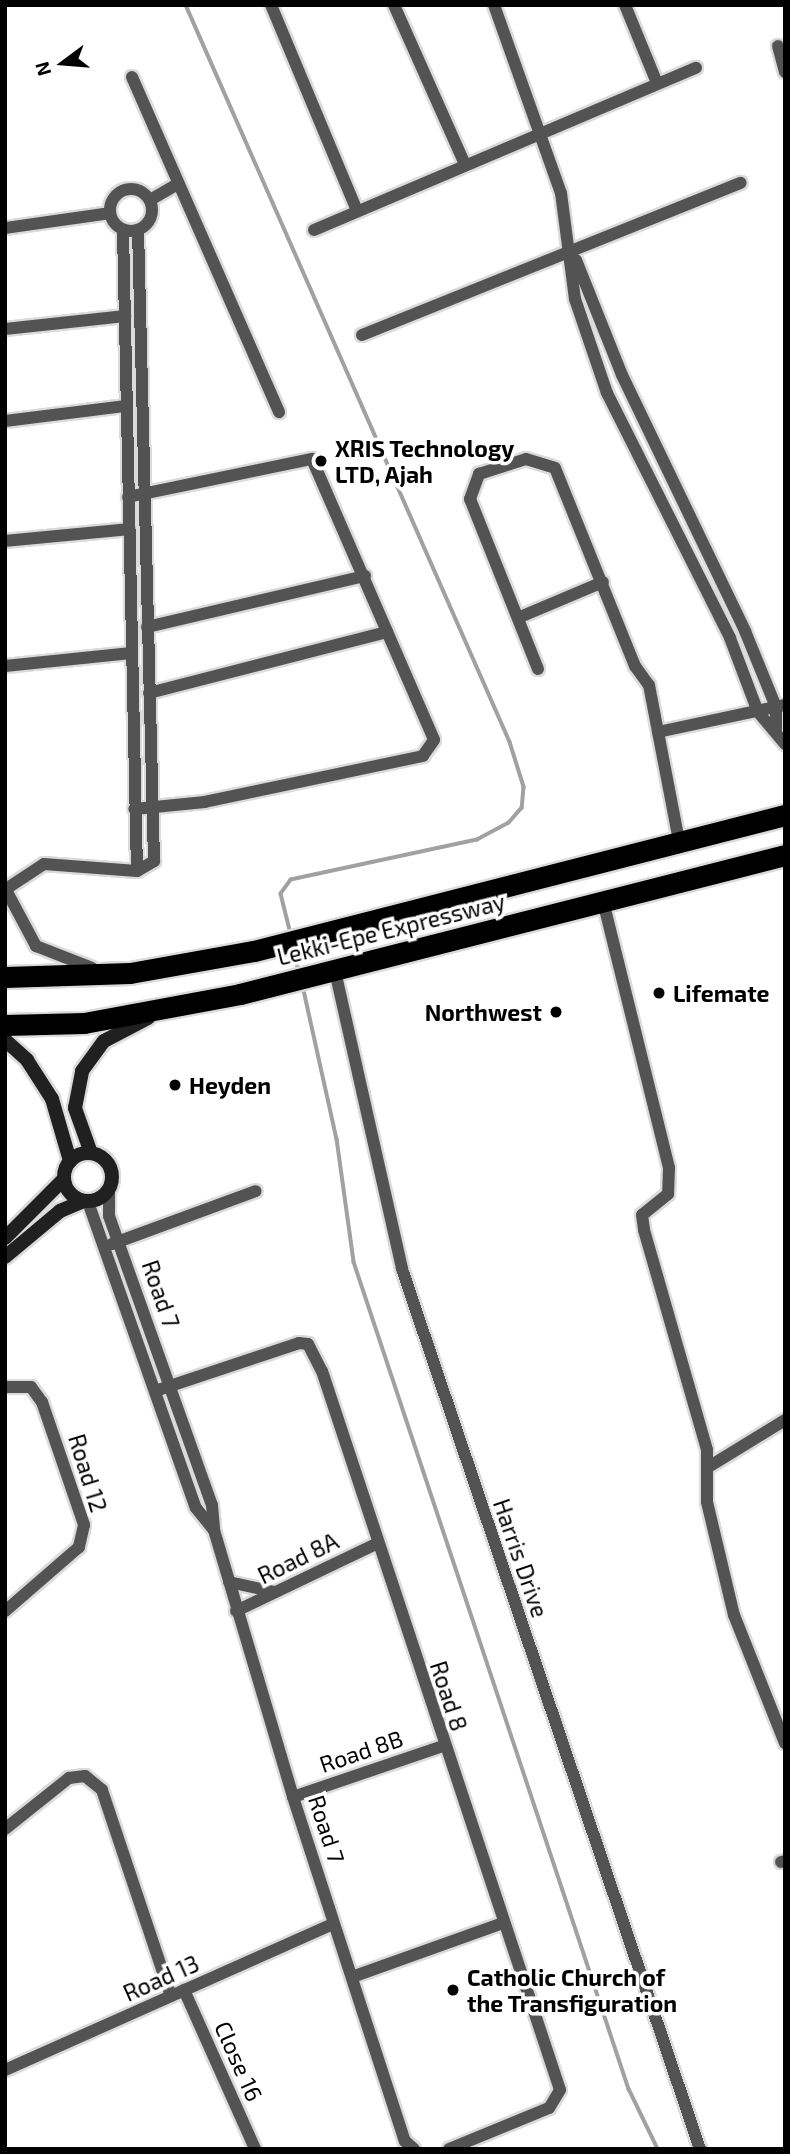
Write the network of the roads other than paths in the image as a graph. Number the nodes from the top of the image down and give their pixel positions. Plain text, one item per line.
1 (271, 5) edge
2 (394, 5) edge
3 (494, 5) edge
4 (625, 5) edge
5 (778, 46) dead end
6 (696, 68) dead end
7 (785, 72) edge
8 (132, 77) dead end
9 (657, 83) junction
10 (541, 130) junction
11 (464, 162) junction
12 (741, 183) dead end
13 (178, 184) junction
14 (150, 200) junction
15 (356, 208) junction
16 (110, 213) junction
17 (5, 228) edge
18 (123, 230) junction
19 (314, 230) dead end
20 (138, 231) junction
21 (572, 250) junction
22 (125, 316) junction
23 (5, 329) edge
24 (362, 335) dead end
25 (127, 406) junction
26 (279, 412) dead end
27 (5, 421) edge
28 (144, 495) junction
29 (128, 497) junction
30 (681, 497) junction
31 (663, 504) junction
32 (129, 528) junction
33 (5, 541) edge
34 (365, 576) junction
35 (603, 582) junction
36 (520, 617) junction
37 (147, 627) junction
38 (387, 632) junction
39 (131, 653) junction
40 (5, 666) edge
41 (538, 669) dead end
42 (149, 693) junction
43 (780, 706) edge
44 (758, 712) junction
45 (776, 729) junction
46 (658, 732) junction
47 (785, 744) edge
48 (151, 807) junction
49 (134, 809) junction
50 (785, 815) edge
51 (680, 841) junction
52 (785, 855) edge
53 (137, 871) junction
54 (7, 898) edge
55 (603, 901) junction
56 (130, 973) junction
57 (326, 973) junction
58 (5, 977) edge
59 (168, 1009) junction
60 (5, 1025) edge
61 (5, 1040) edge
62 (91, 1153) junction
63 (70, 1161) junction
64 (64, 1179) junction
65 (109, 1191) junction
66 (256, 1191) dead end
67 (85, 1201) junction
68 (5, 1238) edge
69 (118, 1242) junction
70 (105, 1246) junction
71 (5, 1257) edge
72 (5, 1387) edge
73 (169, 1387) junction
74 (155, 1391) junction
75 (785, 1420) edge
76 (186, 1437) junction
77 (173, 1442) junction
78 (710, 1466) junction
79 (214, 1530) junction
80 (378, 1543) junction
81 (229, 1582) junction
82 (275, 1592) junction
83 (5, 1611) edge
84 (236, 1611) junction
85 (785, 1743) edge
86 (443, 1746) junction
87 (293, 1797) junction
88 (5, 1829) edge
89 (503, 1923) junction
90 (333, 1924) junction
91 (352, 1977) junction
92 (184, 1990) junction
93 (171, 1996) junction
94 (5, 2070) edge
95 (410, 2145) edge
96 (256, 2149) edge
97 (449, 2149) edge
98 (700, 2149) edge

1 - 15 street
2 - 11 street
3 - 10 street
4 - 9 street
5 - 7 street
6 - 9 street
8 - 13 street
9 - 10 street
10 - 11 street
10 - 21 street
11 - 15 street
12 - 21 street
13 - 14 street
13 - 26 street
14 - 16 street
14 - 20 street
15 - 19 street
16 - 17 street
16 - 18 street
18 - 20 street
18 - 22 street
20 - 28 street
21 - 24 street
21 - 30 street
21 - 31 street
22 - 23 street
22 - 25 street
25 - 27 street
25 - 29 street
28 - 29 street
28 - 34 street
28 - 37 street
29 - 32 street
30 - 31 street
30 - 43 street
31 - 44 street
32 - 33 street
32 - 39 street
34 - 37 street
34 - 38 street
35 - 36 street
35 - 36 street
35 - 46 street
36 - 41 street
37 - 42 street
38 - 42 street
38 - 48 street
39 - 40 street
39 - 49 street
42 - 48 street
43 - 44 street
43 - 45 street
44 - 45 street
44 - 46 street
45 - 47 street
46 - 51 street
48 - 49 street
48 - 53 street
49 - 53 street
50 - 51 highway, Lekki-Epe Expressway
51 - 56 highway, Lekki-Epe Expressway
52 - 55 highway, Lekki-Epe Expressway
53 - 54 street
54 - 56 street
55 - 57 highway, Lekki-Epe Expressway
55 - 78 street
56 - 58 highway, Lekki-Epe Expressway
57 - 59 highway, Lekki-Epe Expressway
57 - 98 street, Harris Drive
59 - 60 highway, Lekki-Epe Expressway
59 - 62 street
61 - 63 street
62 - 63 street
62 - 65 street
63 - 64 street
64 - 67 street
64 - 68 street
65 - 67 street
65 - 69 street, Road 7
66 - 69 street
67 - 70 street, Road 7
67 - 71 street
69 - 70 street
69 - 73 street, Road 7
70 - 74 street, Road 7
72 - 83 street, Road 12
73 - 74 street, Road 8
73 - 76 street, Road 7
73 - 80 street, Road 8
74 - 77 street, Road 7
75 - 78 street
76 - 77 street
76 - 79 street, Road 7
77 - 79 street, Road 7
78 - 85 street
79 - 81 street, Road 7
80 - 82 street, Road 8A
80 - 86 street, Road 8
81 - 82 street
81 - 84 street, Road 7
82 - 84 street, Road 8A
84 - 87 street, Road 7
86 - 87 street, Road 8B
86 - 89 street, Road 8
87 - 90 street, Road 7
88 - 93 street
89 - 91 street
89 - 97 street, Road 8
90 - 91 street, Road 7
90 - 92 street, Road 13
91 - 95 street, Road 7
92 - 93 street, Road 13
92 - 96 street, Close 16
93 - 94 street, Road 13

